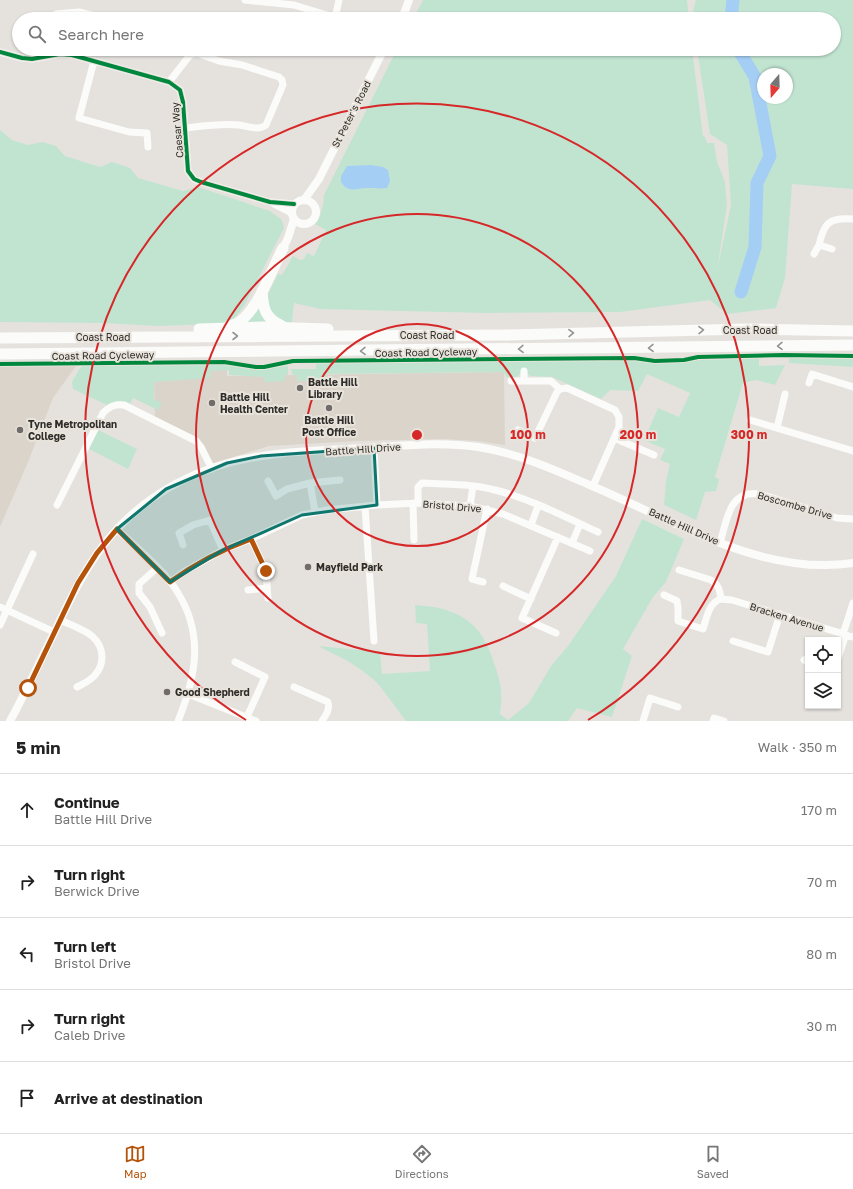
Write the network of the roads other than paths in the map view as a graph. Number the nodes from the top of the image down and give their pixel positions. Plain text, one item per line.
1 (245, 0) edge
2 (339, 0) edge
3 (409, 0) edge
4 (266, 1) edge
5 (316, 12) edge
6 (338, 12) edge
7 (405, 12) edge
8 (0, 52) edge
9 (12, 55) edge
10 (15, 56) edge
11 (38, 56) edge
12 (76, 56) edge
13 (189, 56) edge
14 (205, 56) edge
15 (380, 56) edge
16 (94, 61) junction
17 (169, 82) junction
18 (185, 128) junction
19 (148, 147) dead end
20 (319, 178) junction
21 (304, 200) junction
22 (270, 202) junction
23 (312, 203) junction
24 (294, 204) junction
25 (296, 218) junction
26 (853, 219) edge
27 (285, 243) joint
28 (819, 245) junction
29 (832, 249) dead end
30 (814, 254) dead end
31 (262, 291) junction
32 (853, 326) edge
33 (227, 327) junction
34 (282, 327) junction
35 (746, 330) junction
36 (853, 331) edge
37 (504, 335) junction
38 (0, 338) edge
39 (853, 346) edge
40 (0, 354) edge
41 (524, 371) dead end
42 (524, 381) junction
43 (511, 382) dead end
44 (809, 383) dead end
45 (853, 387) edge
46 (560, 389) junction
47 (785, 394) dead end
48 (750, 420) dead end
49 (777, 428) junction
50 (518, 430) dead end
51 (614, 438) junction
52 (374, 448) junction
53 (853, 451) edge
54 (654, 455) dead end
55 (212, 468) junction
56 (340, 480) dead end
57 (268, 481) dead end
58 (310, 483) junction
59 (473, 486) junction
60 (593, 486) junction
61 (415, 503) junction
62 (57, 505) dead end
63 (377, 505) junction
64 (365, 506) junction
65 (470, 506) junction
66 (538, 506) junction
67 (487, 509) junction
68 (315, 512) junction
69 (853, 519) edge
70 (580, 524) junction
71 (531, 525) junction
72 (117, 529) junction
73 (598, 532) dead end
74 (558, 537) junction
75 (251, 539) junction
76 (414, 540) dead end
77 (720, 542) junction
78 (572, 543) junction
79 (183, 544) dead end
80 (223, 550) junction
81 (590, 551) dead end
82 (33, 554) dead end
83 (853, 562) edge
84 (157, 568) junction
85 (679, 570) dead end
86 (170, 582) junction
87 (483, 582) dead end
88 (503, 586) dead end
89 (267, 588) junction
90 (248, 590) dead end
91 (664, 595) dead end
92 (268, 598) dead end
93 (531, 599) junction
94 (721, 599) junction
95 (853, 603) edge
96 (3, 608) edge
97 (780, 614) junction
98 (60, 620) junction
99 (0, 625) edge
100 (54, 632) junction
101 (556, 632) dead end
102 (162, 633) dead end
103 (847, 635) edge
104 (374, 641) dead end
105 (733, 641) dead end
106 (841, 650) edge
107 (235, 662) dead end
108 (294, 687) dead end
109 (77, 688) dead end
110 (188, 694) junction
111 (678, 707) dead end
112 (247, 717) junction
113 (10, 721) edge
114 (178, 721) edge
115 (256, 721) edge
116 (322, 721) edge
117 (643, 721) edge
118 (713, 721) edge
119 (724, 721) edge

1 - 4 street
2 - 6 street
3 - 7 street
4 - 5 street
8 - 9 street
10 - 11 street
12 - 16 street
13 - 17 street
14 - 18 street
15 - 20 street, St Peter's Road
16 - 17 street
16 - 19 street
17 - 18 street, Caesar Way
18 - 22 street, Caesar Way
20 - 21 street, St Peter's Road
20 - 23 street, St Peter's Road
21 - 23 street
21 - 24 street
22 - 24 street, Caesar Way
22 - 25 street, Caesar Way
23 - 25 street, St Peter's Road
24 - 25 street, St Peter's Road
25 - 27 street, St Peter's Road
26 - 28 street
27 - 31 highway
28 - 29 street
28 - 30 street
31 - 33 highway
31 - 34 highway
32 - 35 highway
33 - 34 highway
33 - 38 highway
34 - 37 highway
35 - 36 highway, Coast Road
37 -> 35 highway, Coast Road
38 -> 37 highway, Coast Road
39 -> 40 highway, Coast Road
41 - 42 street
42 - 43 street
42 - 46 street
44 - 45 street
46 - 50 street
46 - 51 street
47 - 49 street
48 - 49 street
49 - 53 street
51 - 54 street
51 - 60 street
52 - 55 street, Battle Hill Drive
52 - 60 street, Battle Hill Drive
52 - 63 street
55 - 62 street
55 - 72 street, Battle Hill Drive
56 - 58 street
57 - 58 street
58 - 68 street
59 - 61 street
59 - 65 street
59 - 66 street
60 - 77 street, Battle Hill Drive
61 - 63 street, Bristol Drive
61 - 65 street, Bristol Drive
61 - 76 street
63 - 64 street, Bristol Drive
64 - 68 street, Bristol Drive
64 - 104 street
65 - 67 street, Bristol Drive
66 - 70 street
66 - 71 street
67 - 71 street, Bristol Drive
67 - 87 street
68 - 75 street, Bristol Drive
69 - 77 street, Boscombe Drive
70 - 73 street
70 - 78 street
71 - 74 street, Bristol Drive
72 - 84 street
72 - 98 street, Battle Hill Drive
74 - 78 street, Bristol Drive
74 - 93 street
75 - 80 street, Bristol Drive
75 - 89 street
77 - 83 street, Battle Hill Drive
78 - 81 street, Bristol Drive
79 - 80 street
80 - 86 street, Bristol Drive
82 - 96 street
84 - 86 street
84 - 102 street
85 - 94 street
86 - 110 street
88 - 93 street
89 - 90 street
89 - 92 street
91 - 94 street
93 - 101 street
94 - 97 street, Bracken Avenue
95 - 103 street
96 - 99 street
96 - 100 street
97 - 103 street, Bracken Avenue
97 - 105 street
98 - 100 street, Battle Hill Drive
98 - 109 street
100 - 113 street, Battle Hill Drive
103 - 106 street
107 - 112 street
108 - 116 street
110 - 112 street
110 - 114 street
111 - 117 street
112 - 115 street
118 - 119 street

